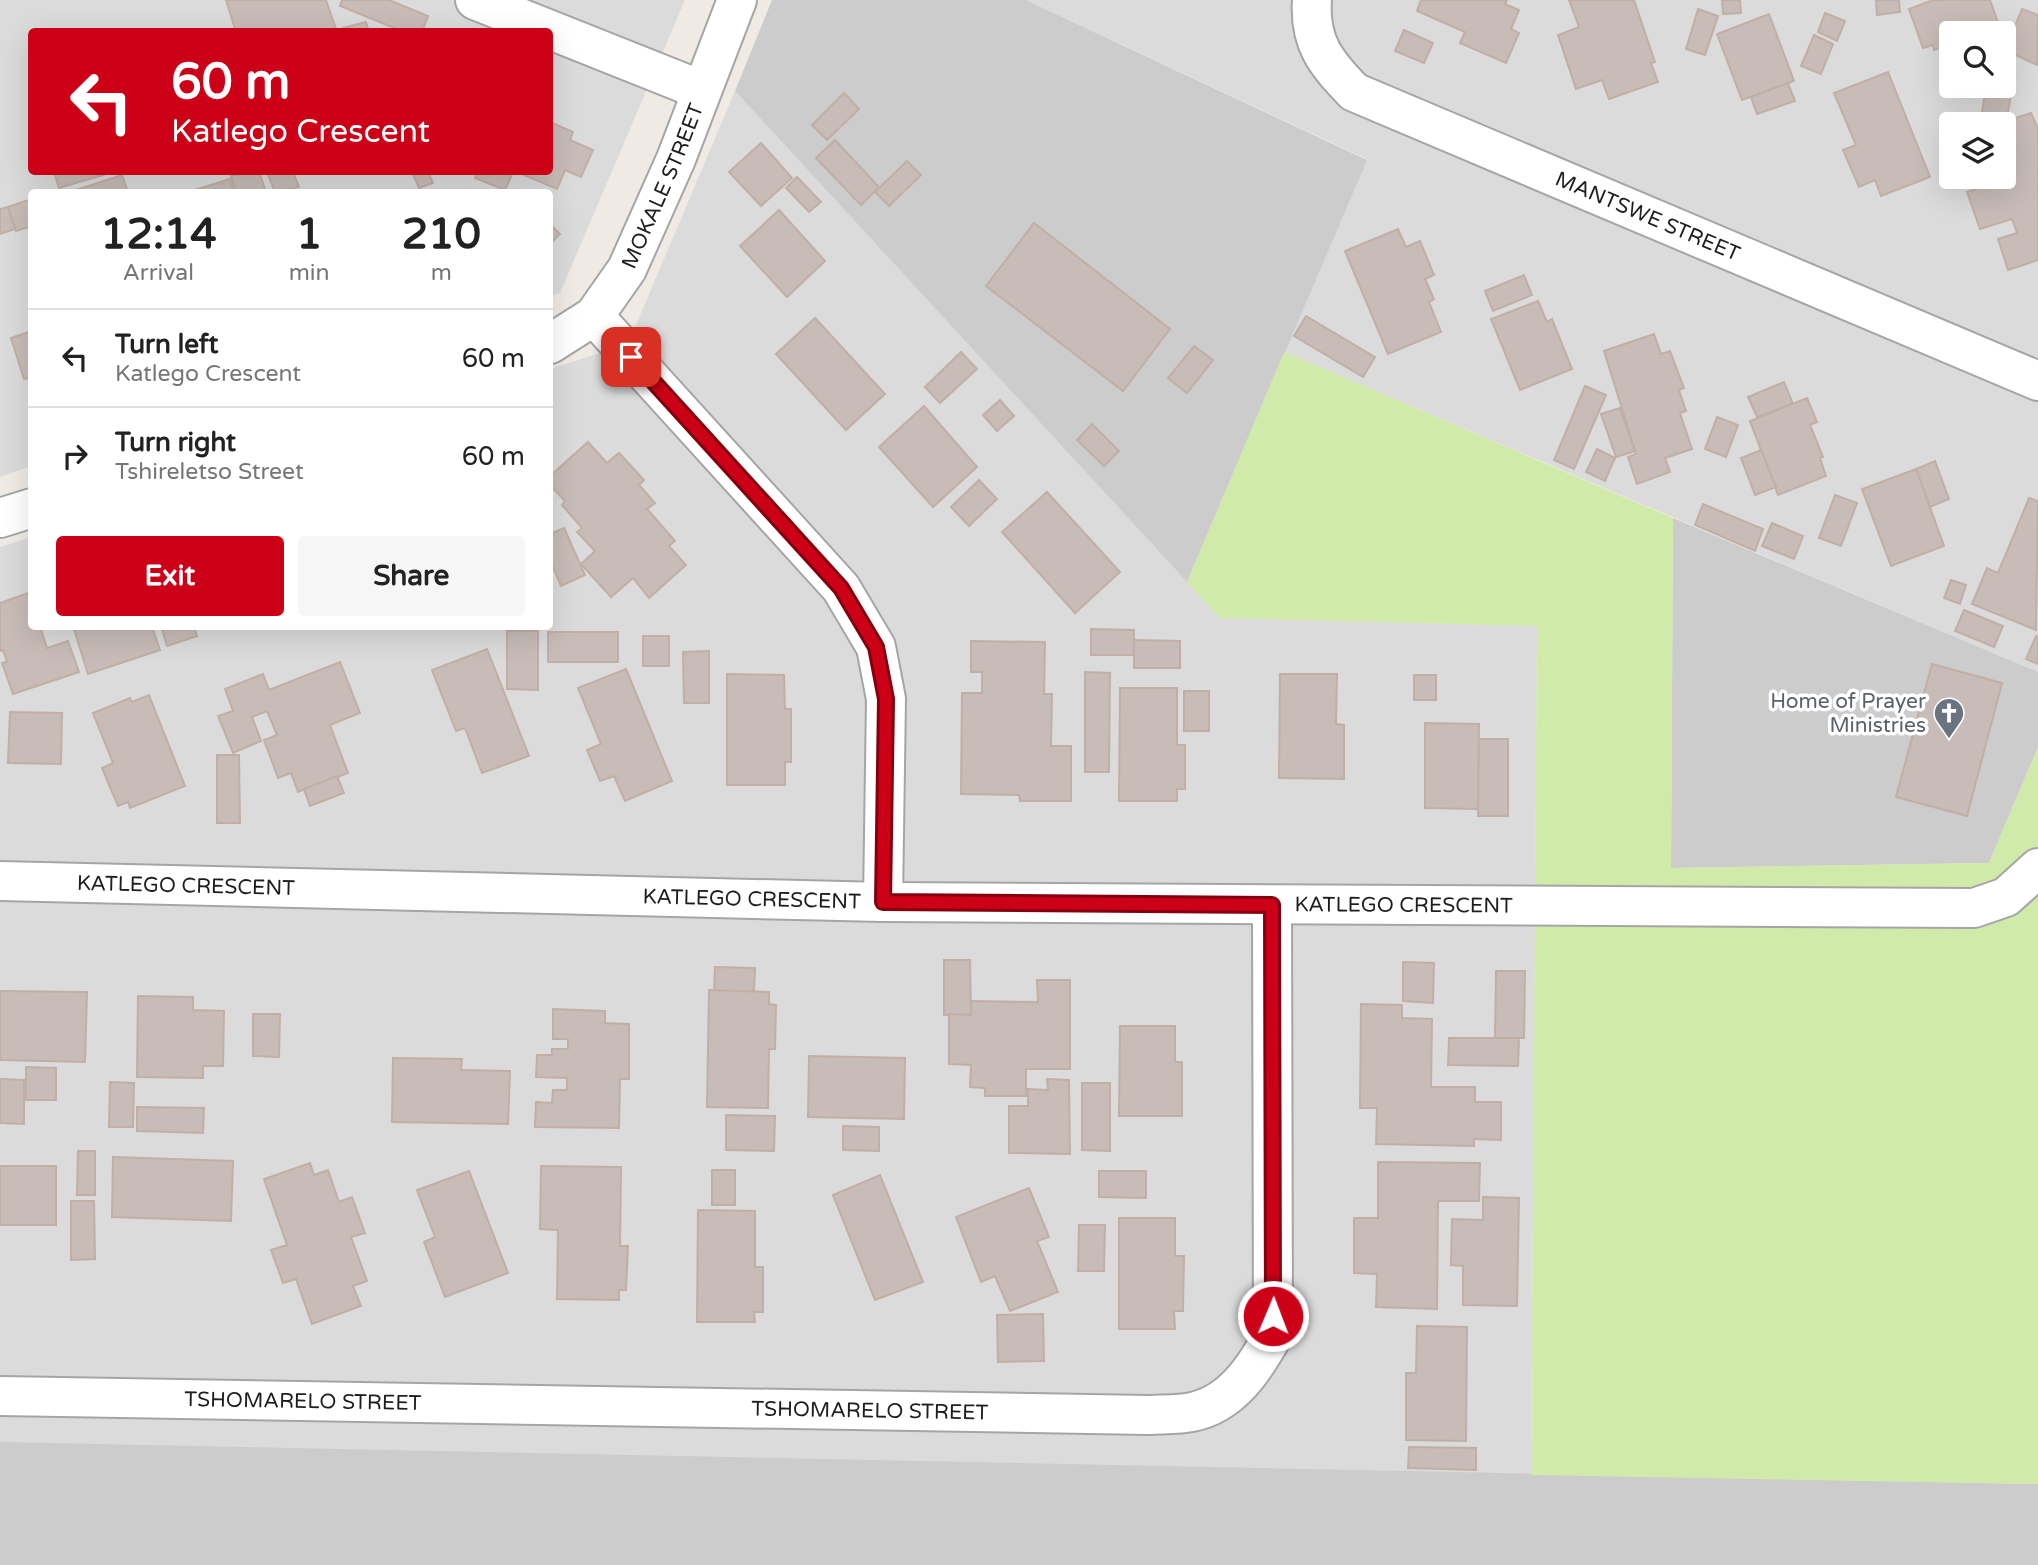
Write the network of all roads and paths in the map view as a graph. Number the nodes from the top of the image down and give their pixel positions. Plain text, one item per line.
1 (475, 0) edge
2 (737, 0) edge
3 (1312, 0) edge
4 (545, 28) edge
5 (553, 31) edge
6 (701, 90) junction
7 (594, 317) junction
8 (553, 342) edge
9 (2038, 381) edge
10 (28, 509) edge
11 (0, 518) edge
12 (2038, 868) edge
13 (0, 881) edge
14 (883, 902) junction
15 (1272, 905) junction
16 (0, 1396) edge

1 - 4 street
2 - 6 street, MOKALE STREET
3 - 9 street, MANTSWE STREET
5 - 6 street
6 - 7 street, MOKALE STREET
7 - 8 street, MOKALE STREET
7 - 14 street
10 - 11 street
12 - 15 street, KATLEGO CRESCENT
13 - 14 street, KATLEGO CRESCENT
14 - 15 street, KATLEGO CRESCENT
15 - 16 street, TSHOMARELO STREET

